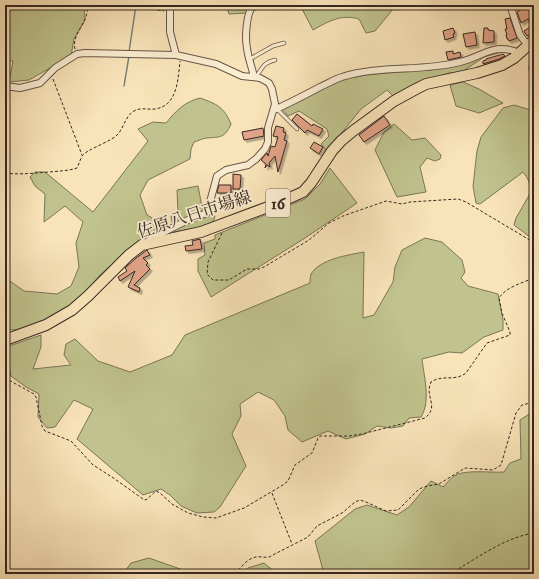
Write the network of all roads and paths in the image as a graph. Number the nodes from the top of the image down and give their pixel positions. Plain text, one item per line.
1 (87, 5) edge
2 (123, 5) edge
3 (254, 5) edge
4 (510, 5) edge
5 (170, 8) edge
6 (284, 43) dead end
7 (529, 46) edge
8 (77, 54) junction
9 (178, 56) junction
10 (250, 59) junction
11 (276, 60) dead end
12 (51, 73) junction
13 (255, 77) junction
14 (5, 86) edge
15 (276, 110) junction
16 (297, 129) dead end
17 (82, 155) junction
18 (5, 173) edge
19 (223, 224) junction
20 (146, 243) junction
21 (534, 246) edge
22 (534, 278) edge
23 (5, 340) edge
24 (5, 378) edge
25 (534, 402) edge
26 (272, 492) junction
27 (534, 532) edge
28 (292, 544) junction
29 (118, 574) edge
30 (166, 574) edge
31 (235, 574) edge
32 (450, 574) edge

1 - 8 path
2 - 5 path
3 - 10 street
4 - 7 street
5 - 9 street
6 - 10 lane
7 - 15 street
7 - 19 main road, 佐原八日市場線 / 16
8 - 9 street
8 - 12 street
9 - 13 street
9 - 17 path
10 - 13 street
11 - 13 lane
12 - 14 street
12 - 17 path
13 - 15 street
15 - 16 lane
15 - 20 street
17 - 18 path
19 - 20 main road, 佐原八日市場線 / 16
19 - 21 path
20 - 23 main road, 佐原八日市場線 / 16
22 - 26 path
24 - 26 path
25 - 28 path
26 - 28 path
27 - 32 path
28 - 31 path
29 - 30 path

